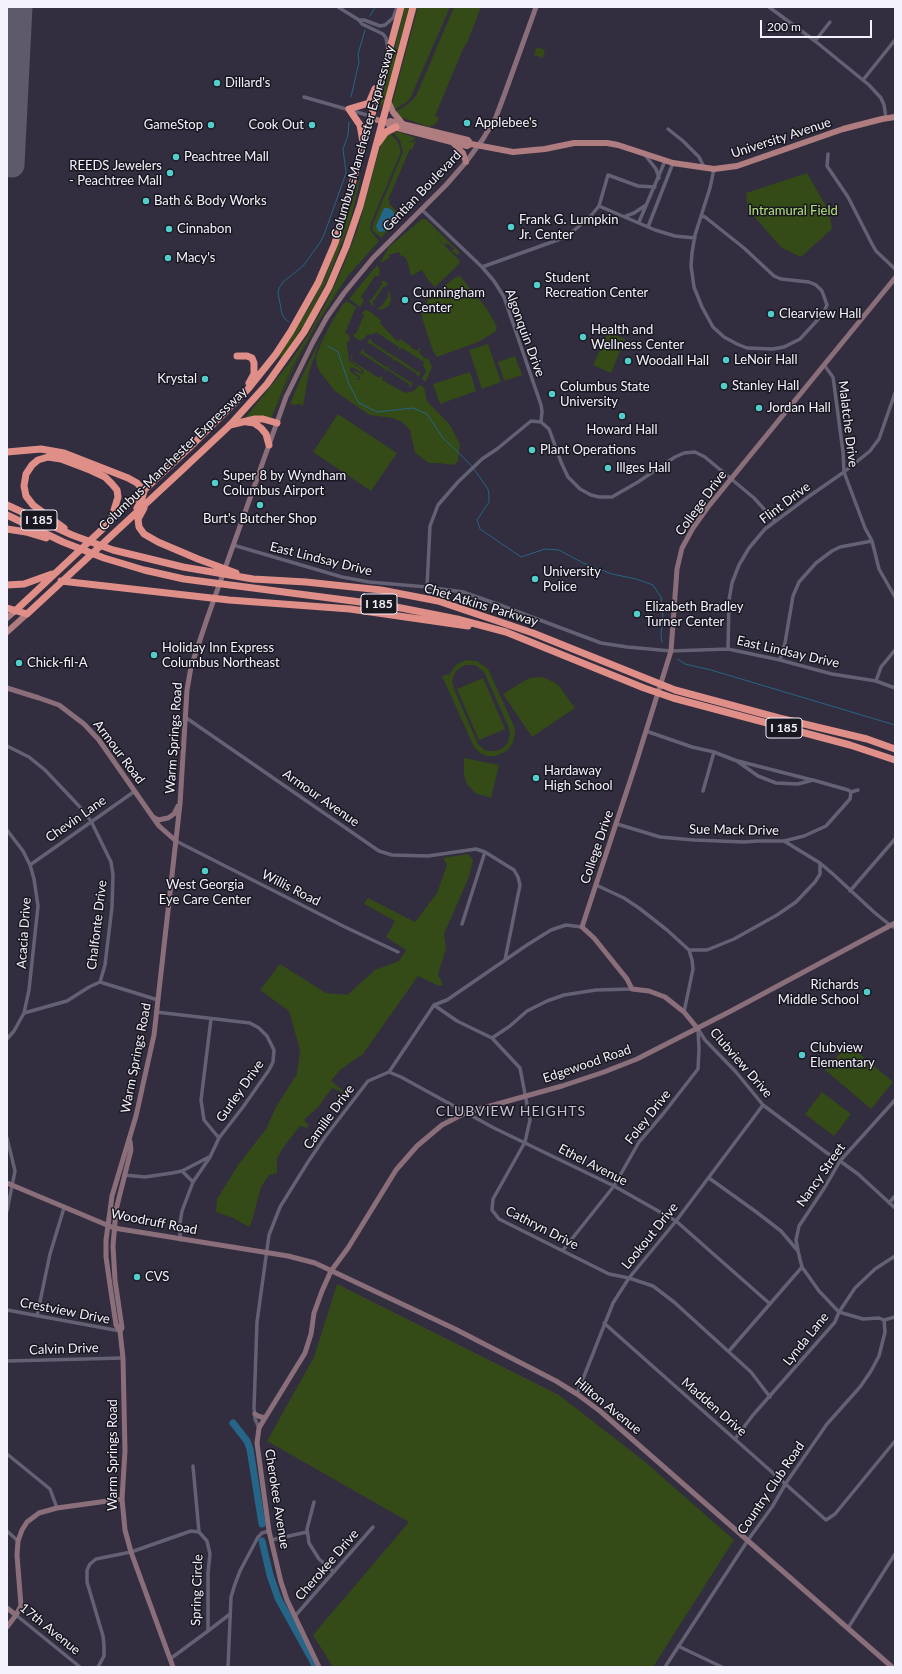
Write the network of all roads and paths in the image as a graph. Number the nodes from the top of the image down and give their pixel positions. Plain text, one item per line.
1 (338, 7) edge
2 (397, 7) edge
3 (401, 7) edge
4 (413, 7) edge
5 (536, 7) edge
6 (768, 7) edge
7 (359, 20) junction
8 (830, 22) dead end
9 (895, 40) edge
10 (815, 41) junction
11 (389, 53) junction
12 (863, 80) junction
13 (304, 96) dead end
14 (388, 101) junction
15 (348, 109) junction
16 (895, 117) edge
17 (372, 118) junction
18 (886, 118) junction
19 (384, 122) junction
20 (403, 124) junction
21 (396, 127) junction
22 (668, 129) dead end
23 (452, 142) junction
24 (471, 144) junction
25 (363, 146) junction
26 (478, 146) junction
27 (374, 148) junction
28 (645, 154) junction
29 (828, 154) dead end
30 (665, 161) junction
31 (466, 162) junction
32 (673, 163) junction
33 (704, 167) junction
34 (714, 169) junction
35 (659, 178) junction
36 (655, 187) junction
37 (647, 204) junction
38 (599, 206) junction
39 (422, 209) junction
40 (625, 216) junction
41 (702, 216) junction
42 (640, 222) junction
43 (648, 227) junction
44 (695, 238) junction
45 (482, 268) junction
46 (895, 269) edge
47 (895, 278) edge
48 (318, 333) joint
49 (237, 356) dead end
50 (824, 365) junction
51 (895, 393) edge
52 (241, 396) junction
53 (244, 421) junction
54 (541, 422) junction
55 (277, 423) junction
56 (230, 425) junction
57 (269, 446) junction
58 (7, 452) edge
59 (844, 472) junction
60 (732, 479) junction
61 (144, 491) junction
62 (148, 501) junction
63 (7, 505) edge
64 (7, 515) edge
65 (131, 517) junction
66 (110, 521) junction
67 (775, 521) junction
68 (7, 529) edge
69 (72, 535) junction
70 (872, 541) junction
71 (63, 542) junction
72 (232, 547) junction
73 (56, 572) junction
74 (253, 579) junction
75 (61, 581) junction
76 (7, 585) edge
77 (427, 587) junction
78 (895, 597) edge
79 (7, 608) edge
80 (15, 611) junction
81 (27, 614) junction
82 (7, 618) edge
83 (7, 632) edge
84 (536, 644) junction
85 (728, 649) junction
86 (671, 650) junction
87 (895, 650) edge
88 (780, 660) junction
89 (876, 681) junction
90 (7, 688) edge
91 (895, 688) edge
92 (185, 717) junction
93 (646, 731) junction
94 (7, 746) edge
95 (895, 749) edge
96 (714, 752) junction
97 (895, 760) edge
98 (737, 761) junction
99 (813, 780) junction
100 (858, 790) dead end
101 (135, 791) junction
102 (703, 791) dead end
103 (851, 792) junction
104 (180, 804) junction
105 (152, 817) junction
106 (91, 821) junction
107 (617, 824) junction
108 (7, 830) edge
109 (895, 839) edge
110 (176, 841) junction
111 (784, 841) junction
112 (485, 852) junction
113 (820, 863) junction
114 (30, 865) junction
115 (596, 885) junction
116 (850, 891) junction
117 (462, 924) dead end
118 (893, 925) edge
119 (582, 927) junction
120 (689, 950) junction
121 (398, 952) dead end
122 (505, 960) junction
123 (100, 982) junction
124 (632, 989) junction
125 (158, 1000) junction
126 (434, 1005) junction
127 (156, 1012) junction
128 (684, 1012) junction
129 (24, 1013) junction
130 (211, 1019) junction
131 (698, 1029) junction
132 (492, 1038) junction
133 (7, 1039) edge
134 (388, 1072) junction
135 (525, 1096) junction
136 (895, 1100) edge
137 (763, 1105) junction
138 (465, 1113) junction
139 (7, 1138) edge
140 (219, 1138) junction
141 (130, 1140) junction
142 (525, 1142) junction
143 (210, 1157) junction
144 (840, 1161) junction
145 (182, 1171) junction
146 (124, 1175) junction
147 (709, 1178) junction
148 (193, 1182) junction
149 (9, 1184) edge
150 (614, 1186) junction
151 (895, 1196) edge
152 (888, 1203) junction
153 (64, 1208) junction
154 (895, 1208) edge
155 (7, 1211) edge
156 (676, 1221) junction
157 (108, 1226) junction
158 (114, 1228) junction
159 (181, 1240) junction
160 (232, 1247) joint
161 (564, 1250) junction
162 (798, 1251) junction
163 (266, 1252) junction
164 (895, 1256) edge
165 (802, 1267) junction
166 (332, 1271) junction
167 (629, 1278) junction
168 (770, 1303) junction
169 (7, 1310) edge
170 (839, 1312) junction
171 (37, 1316) junction
172 (895, 1317) edge
173 (884, 1320) junction
174 (604, 1323) junction
175 (120, 1331) junction
176 (729, 1351) junction
177 (123, 1358) junction
178 (7, 1361) edge
179 (577, 1394) junction
180 (770, 1397) junction
181 (255, 1414) junction
182 (265, 1418) junction
183 (259, 1428) junction
184 (735, 1439) junction
185 (895, 1441) edge
186 (7, 1454) edge
187 (193, 1466) dead end
188 (786, 1483) junction
189 (122, 1499) junction
190 (314, 1502) dead end
191 (57, 1508) junction
192 (373, 1527) dead end
193 (7, 1531) edge
194 (269, 1531) junction
195 (199, 1532) junction
196 (307, 1532) junction
197 (271, 1540) junction
198 (748, 1540) junction
199 (18, 1541) junction
200 (131, 1552) junction
201 (895, 1554) edge
202 (334, 1572) junction
203 (7, 1608) edge
204 (230, 1614) junction
205 (16, 1615) junction
206 (295, 1616) junction
207 (7, 1626) edge
208 (848, 1628) junction
209 (208, 1631) junction
210 (678, 1646) junction
211 (170, 1659) junction
212 (80, 1667) edge
213 (98, 1667) edge
214 (173, 1667) edge
215 (228, 1667) edge
216 (319, 1667) edge
217 (665, 1667) edge
218 (722, 1667) edge
219 (892, 1667) edge

1 - 7 street
2 - 7 street
3 - 11 highway, Columbus-Manchester Expressway
4 - 14 highway, Columbus-Manchester Expressway
5 - 26 street, Gentian Boulevard
6 - 10 street
7 - 11 street
8 - 10 street
9 - 12 street
10 - 12 street
11 - 15 highway
11 - 17 highway, Columbus-Manchester Expressway
12 - 18 street
13 - 15 street
14 - 19 highway, Columbus-Manchester Expressway
14 - 20 main road
15 - 17 street
15 - 25 highway
16 - 18 main road, University Avenue
17 - 19 main road, University Avenue
17 - 25 highway, Columbus-Manchester Expressway
18 - 34 main road, University Avenue
19 - 20 main road
19 - 21 main road, University Avenue
19 - 27 highway, Columbus-Manchester Expressway
20 - 24 main road
21 - 23 main road, University Avenue
21 - 27 highway
22 - 33 street
23 - 24 main road, University Avenue
23 - 31 main road
24 - 26 main road, University Avenue
25 - 52 highway, Columbus-Manchester Expressway
26 - 28 main road, University Avenue
26 - 31 street, Gentian Boulevard
27 - 56 highway, Columbus-Manchester Expressway
28 - 30 main road, University Avenue
28 - 35 street
29 - 46 street
30 - 32 main road, University Avenue
30 - 35 street
31 - 39 street, Gentian Boulevard
32 - 33 main road, University Avenue
32 - 43 street
33 - 34 main road, University Avenue
34 - 41 street
35 - 36 street
36 - 37 street
36 - 38 street
37 - 40 street
37 - 42 street
38 - 40 street
38 - 45 street
39 - 45 street, Algonquin Drive
39 - 48 street, Gentian Boulevard
40 - 42 street
41 - 44 street
41 - 44 street
42 - 43 street
43 - 44 street
45 - 54 street, Algonquin Drive
47 - 50 street, College Drive
48 - 55 street, Warm Springs Road
49 - 52 highway
50 - 59 street, Malatche Drive
50 - 60 street, College Drive
51 - 59 street, Flint Drive
52 - 61 highway, Columbus-Manchester Expressway
53 - 55 highway
53 - 56 highway
53 - 57 highway
54 - 60 street
54 - 77 street
55 - 57 street, Warm Springs Road
56 - 62 highway, Columbus-Manchester Expressway
57 - 72 street, Warm Springs Road
58 - 61 highway
59 - 67 street, Flint Drive
59 - 70 street, Malatche Drive
60 - 67 street
60 - 86 street, College Drive
61 - 65 highway
61 - 66 highway, Columbus-Manchester Expressway
62 - 65 highway, Columbus-Manchester Expressway
62 - 74 highway
63 - 69 highway, Chet Atkins Parkway / I 185
64 - 71 highway, Chet Atkins Parkway / I 185
65 - 75 highway, Columbus-Manchester Expressway
66 - 69 highway
66 - 73 highway, Columbus-Manchester Expressway
67 - 85 street, Flint Drive
68 - 71 highway
69 - 74 highway, Chet Atkins Parkway / I 185
70 - 78 street, Malatche Drive
70 - 88 street
71 - 84 highway, Chet Atkins Parkway / I 185
72 - 77 street, East Lindsay Drive
72 - 92 street, Warm Springs Road
73 - 76 highway
73 - 80 highway, Columbus-Manchester Expressway
74 - 95 highway, Chet Atkins Parkway / I 185
75 - 81 highway, Columbus-Manchester Expressway
75 - 84 highway
77 - 86 street, East Lindsay Drive
79 - 80 highway
80 - 81 highway
80 - 82 main road, Columbus-Manchester Expressway
81 - 83 main road, Columbus-Manchester Expressway
84 - 97 highway, Chet Atkins Parkway / I 185
85 - 86 street, East Lindsay Drive
85 - 88 street, East Lindsay Drive
86 - 93 street, College Drive
87 - 89 street
88 - 89 street, East Lindsay Drive
89 - 91 street, East Lindsay Drive
90 - 101 street, Armour Road
92 - 104 street, Warm Springs Road
92 - 112 street, Armour Avenue
93 - 96 street
93 - 107 street, College Drive
94 - 106 street, Chalfonte Drive
96 - 98 street
96 - 102 street
98 - 99 street
98 - 99 street
99 - 103 street
100 - 103 street
101 - 105 street, Armour Road
101 - 106 street, Chevin Lane
103 - 111 street
104 - 105 street
104 - 110 street, Warm Springs Road
105 - 110 street, Armour Road
106 - 114 street, Chevin Lane
106 - 123 street, Chalfonte Drive
107 - 111 street, Sue Mack Drive
107 - 115 street, College Drive
108 - 114 street, Acacia Drive
109 - 116 street
110 - 121 street, Willis Road
110 - 125 street, Warm Springs Road
111 - 113 street, Sue Mack Drive
112 - 117 street
112 - 122 street
113 - 116 street, Sue Mack Drive
113 - 120 street
114 - 129 street, Acacia Drive
115 - 119 street, College Drive
115 - 120 street
116 - 118 street, Sue Mack Drive
118 - 131 street, Edgewood Road
119 - 122 street
119 - 124 street
120 - 128 street
122 - 126 street
123 - 125 street
123 - 129 street
124 - 128 street, Clubview Drive
124 - 132 street
125 - 127 street, Warm Springs Road
126 - 132 street, Cathryn Drive
126 - 134 street
127 - 130 street, Gurley Drive
127 - 141 street, Warm Springs Road
128 - 131 street, Clubview Drive
129 - 133 street, Acacia Drive
130 - 140 street
130 - 140 street, Gurley Drive
131 - 135 street, Edgewood Road
131 - 137 street, Clubview Drive
131 - 150 street, Foley Drive
132 - 135 street, Cathryn Drive
134 - 138 street, Ethel Avenue
134 - 163 street, Camille Drive
135 - 138 street, Edgewood Road
135 - 142 street, Cathryn Drive
136 - 144 street, Nancy Street
137 - 144 street, Clubview Drive
137 - 147 street, Lookout Drive
138 - 142 street, Ethel Avenue
138 - 166 street, Edgewood Road
139 - 149 street
140 - 143 street, Gurley Drive
141 - 146 street, Warm Springs Road
141 - 157 street, Warm Springs Road
142 - 150 street, Ethel Avenue
142 - 161 street, Cathryn Drive
143 - 145 street
143 - 148 street, Gurley Drive
144 - 152 street, Clubview Drive
144 - 162 street, Nancy Street
145 - 146 street
145 - 148 street
146 - 158 street, Warm Springs Road
147 - 156 street, Lookout Drive
147 - 162 street
148 - 159 street, Gurley Drive
149 - 153 street, Woodruff Road
149 - 155 street
150 - 156 street, Ethel Avenue
150 - 161 street, Foley Drive
151 - 152 street
152 - 154 street, Clubview Drive
153 - 157 street, Woodruff Road
153 - 171 street
156 - 167 street, Lookout Drive
156 - 168 street, Ethel Avenue
157 - 158 street, Woodruff Road
157 - 175 street, Warm Springs Road
158 - 159 street, Woodruff Road
158 - 175 street, Warm Springs Road
159 - 160 street, Woodruff Road
160 - 163 street, Hilton Avenue
161 - 167 street, Cathryn Drive
162 - 165 street
163 - 166 street, Hilton Avenue
163 - 181 street, Camille Drive
164 - 170 street, Lynda Lane
165 - 168 street
165 - 170 street
166 - 179 street, Hilton Avenue
166 - 182 street, Cherokee Avenue
167 - 174 street, Lookout Drive
167 - 176 street, Cathryn Drive
168 - 176 street
169 - 171 street, Crestview Drive
170 - 173 street
170 - 180 street, Lynda Lane
171 - 175 street, Crestview Drive
172 - 173 street
173 - 188 street, Country Club Road
174 - 179 street, Lookout Drive
174 - 184 street, Madden Drive
175 - 177 street, Warm Springs Road
176 - 180 street, Cathryn Drive
177 - 178 street, Calvin Drive
177 - 189 street, Warm Springs Road
179 - 198 street, Hilton Avenue
180 - 184 street, Lynda Lane
181 - 182 street
181 - 183 street, Camille Drive
182 - 183 street, Cherokee Avenue
183 - 194 street, Cherokee Avenue
184 - 188 street, Madden Drive
185 - 188 street, Madden Drive
186 - 191 street
187 - 195 street
188 - 198 street, Country Club Road
189 - 191 street
189 - 200 street, Warm Springs Road
190 - 196 street
191 - 199 street
192 - 202 street, Cherokee Drive
193 - 199 street
194 - 197 street, Cherokee Avenue
194 - 204 street
195 - 200 street
195 - 209 street, Spring Circle
196 - 197 street
196 - 202 street
197 - 206 street, Cherokee Avenue
198 - 208 street, Hilton Avenue
198 - 210 street, Country Club Road
199 - 205 street
200 - 211 street, Warm Springs Road
200 - 213 street
201 - 208 street
202 - 206 street, Cherokee Drive
203 - 205 street, 17th Avenue
204 - 209 street
204 - 215 street
205 - 207 street
205 - 212 street, 17th Avenue
206 - 216 street, Cherokee Avenue
208 - 219 street, Hilton Avenue
209 - 211 street, Spring Circle
210 - 217 street, Country Club Road
210 - 218 street
211 - 214 street, Warm Springs Road

